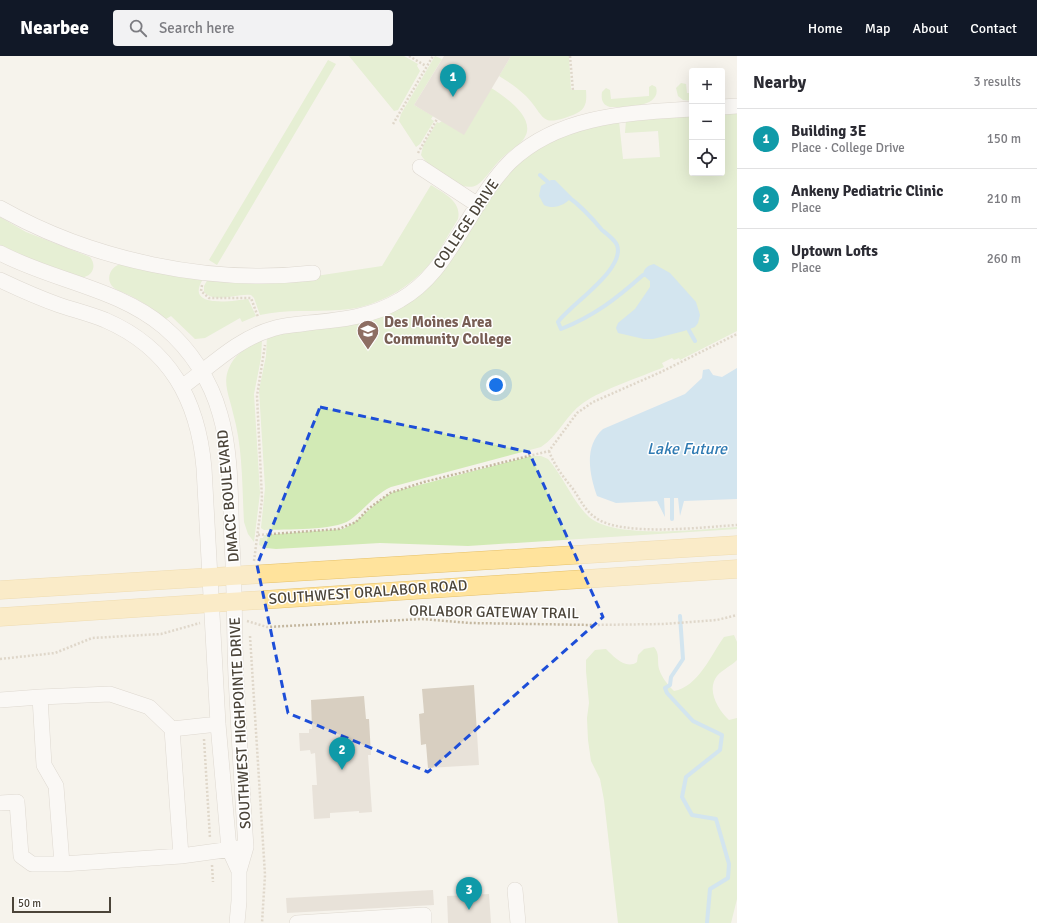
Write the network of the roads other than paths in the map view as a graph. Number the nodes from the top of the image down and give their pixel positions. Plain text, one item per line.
1 (725, 106) edge
2 (737, 106) edge
3 (689, 108) edge
4 (420, 167) dead end
5 (478, 205) junction
6 (0, 208) edge
7 (0, 253) edge
8 (313, 273) dead end
9 (0, 280) edge
10 (202, 373) junction
11 (182, 387) junction
12 (737, 545) edge
13 (737, 569) edge
14 (234, 575) junction
15 (209, 577) junction
16 (0, 590) edge
17 (235, 601) junction
18 (211, 602) junction
19 (0, 617) edge
20 (40, 697) junction
21 (0, 700) edge
22 (210, 725) junction
23 (172, 729) junction
24 (0, 803) edge
25 (246, 847) junction
26 (229, 849) junction
27 (181, 856) junction
28 (62, 864) junction
29 (239, 871) junction
30 (515, 890) dead end
31 (237, 923) edge
32 (297, 923) edge
33 (424, 923) edge
34 (518, 923) edge

1 - 2 street
3 - 5 street, COLLEGE DRIVE
4 - 5 street
5 - 10 street, COLLEGE DRIVE
6 - 8 street
7 - 10 street, DMACC BOULEVARD
9 - 11 street, DMACC BOULEVARD
10 - 11 street, COLLEGE DRIVE
10 - 14 street, DMACC BOULEVARD
11 - 15 street, DMACC BOULEVARD
12 - 14 main road, SOUTHWEST ORALABOR ROAD
13 - 17 main road, SOUTHWEST ORALABOR ROAD
14 - 15 main road, SOUTHWEST ORALABOR ROAD
14 - 17 street, SOUTHWEST HIGHPOINTE DRIVE
15 - 16 main road, SOUTHWEST ORALABOR ROAD
15 - 18 street, SOUTHWEST HIGHPOINTE DRIVE
17 - 18 main road, SOUTHWEST ORALABOR ROAD
17 - 25 street, SOUTHWEST HIGHPOINTE DRIVE
18 - 19 main road, SOUTHWEST ORALABOR ROAD
18 - 22 street, SOUTHWEST HIGHPOINTE DRIVE
20 - 21 street
20 - 23 street
20 - 28 street
22 - 23 street
22 - 26 street, SOUTHWEST HIGHPOINTE DRIVE
23 - 27 street
24 - 28 street
25 - 26 street
25 - 29 street, SOUTHWEST HIGHPOINTE DRIVE
26 - 27 street
26 - 29 street, SOUTHWEST HIGHPOINTE DRIVE
27 - 28 street
29 - 31 street, SOUTHWEST HIGHPOINTE DRIVE
30 - 34 street
32 - 33 street

